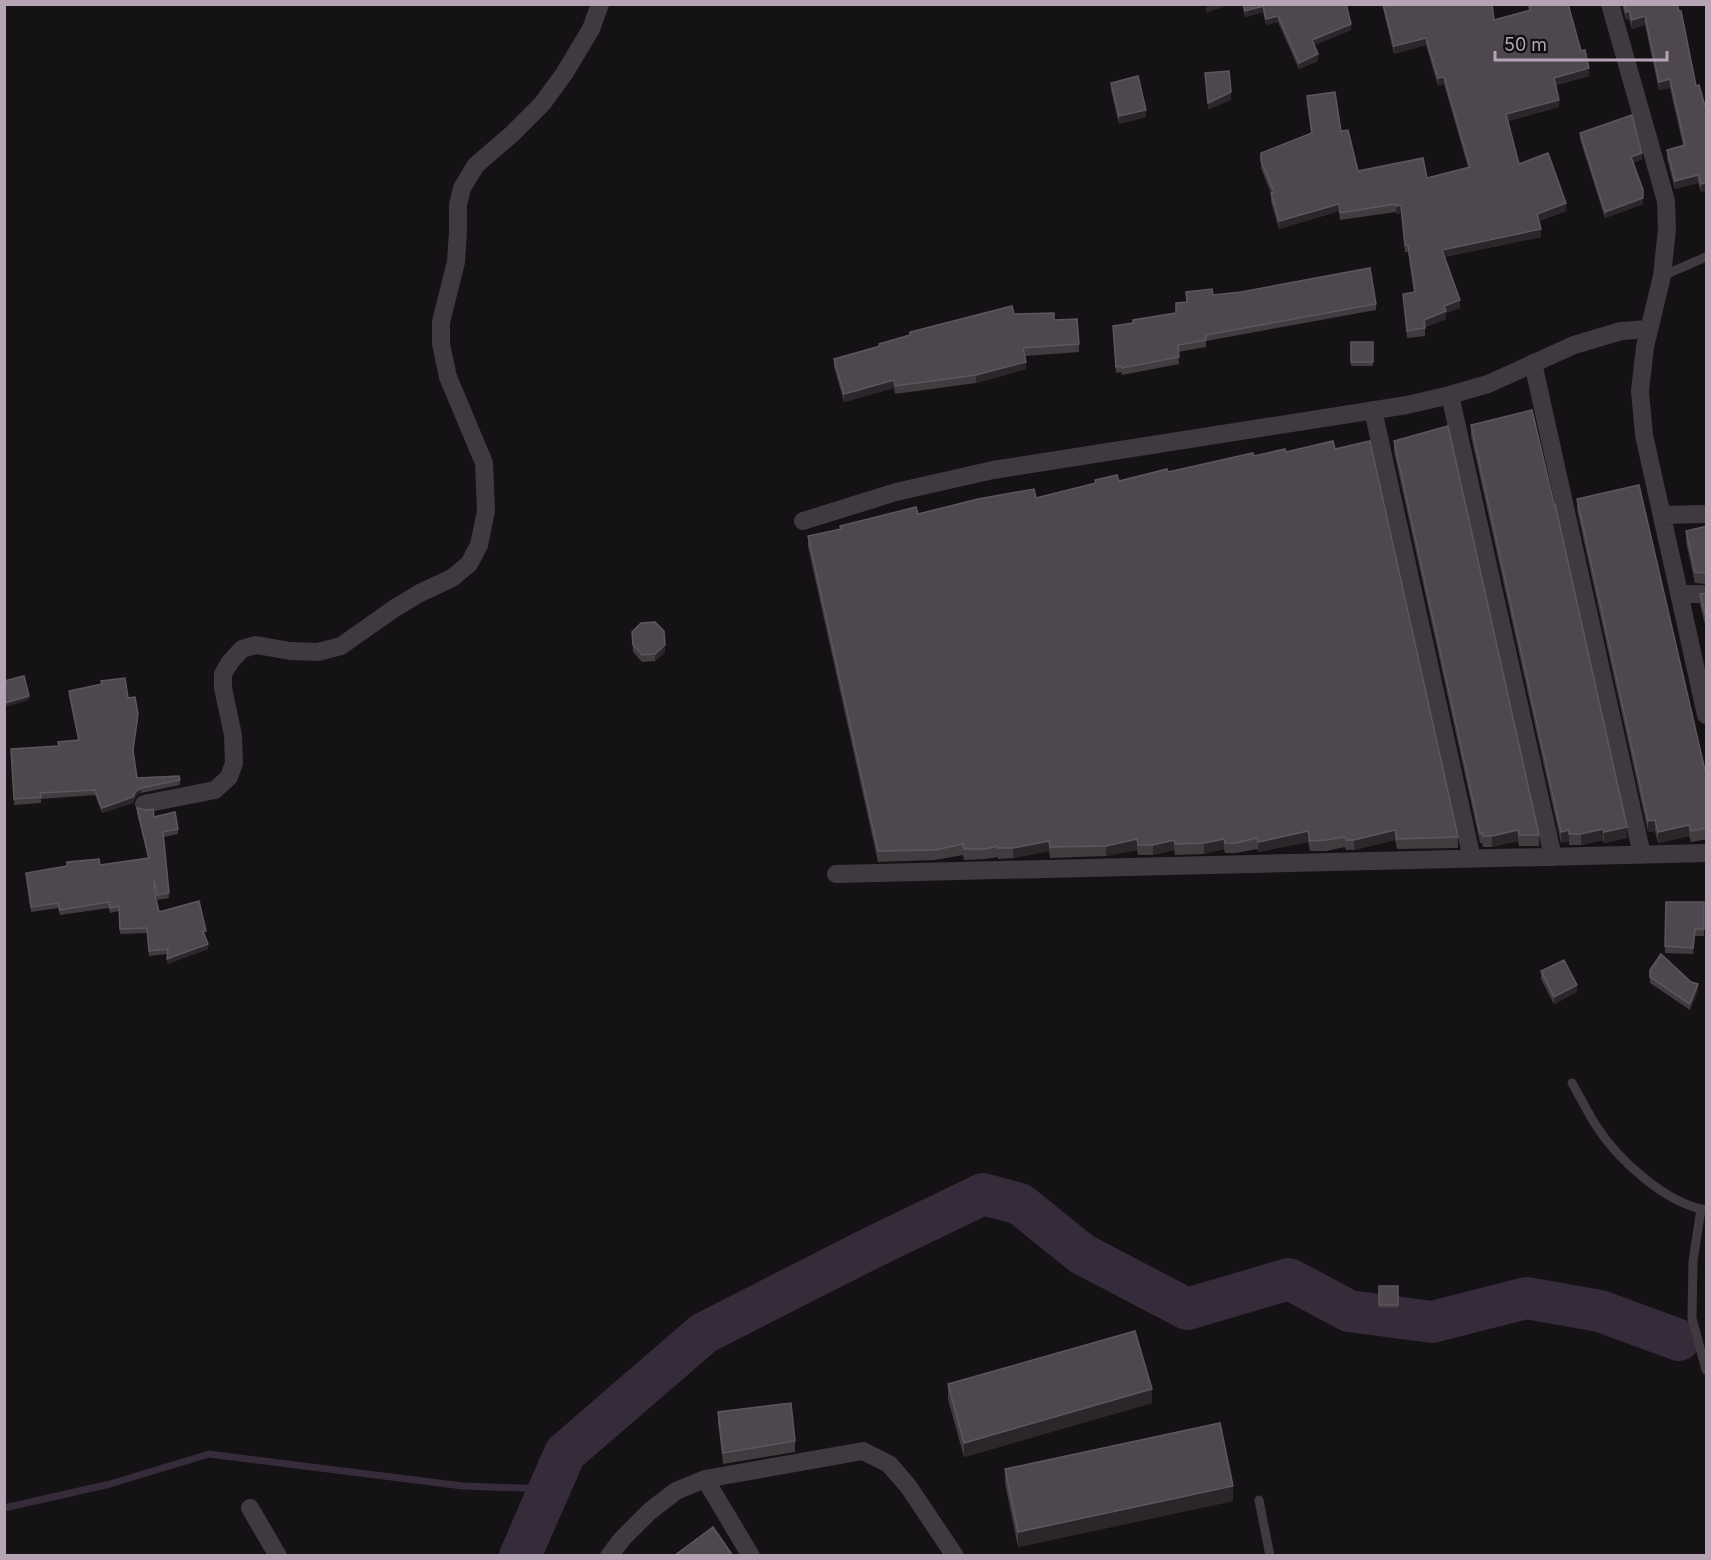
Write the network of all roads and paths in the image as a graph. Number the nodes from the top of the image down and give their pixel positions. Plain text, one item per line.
1 (600, 4) edge
2 (1610, 4) edge
3 (1707, 257) edge
4 (1662, 276) junction
5 (1649, 329) junction
6 (1533, 363) junction
7 (1450, 395) junction
8 (1373, 410) junction
9 (1707, 514) edge
10 (1662, 515) junction
11 (803, 521) dead end
12 (1680, 594) junction
13 (1707, 594) edge
14 (1702, 673) edge
15 (1707, 715) edge
16 (144, 804) dead end
17 (1707, 853) edge
18 (1642, 855) junction
19 (1553, 857) junction
20 (1472, 859) junction
21 (836, 874) dead end
22 (1572, 1083) dead end
23 (1704, 1210) edge
24 (1707, 1370) edge
25 (705, 1479) junction
26 (1259, 1500) dead end
27 (250, 1508) dead end
28 (278, 1556) edge
29 (609, 1556) edge
30 (751, 1556) edge
31 (955, 1556) edge
32 (1270, 1556) edge

1 - 16 street
2 - 4 street
3 - 4 lane
4 - 5 street
5 - 6 street
5 - 10 street
6 - 7 street
6 - 18 street
7 - 8 street
7 - 19 street
8 - 11 street
8 - 20 street
9 - 10 street
10 - 12 street
12 - 13 street
12 - 14 street
14 - 15 street
17 - 18 street
18 - 19 street
19 - 20 street
20 - 21 street
22 - 23 lane
23 - 24 lane
25 - 29 street
25 - 30 street
25 - 31 street
26 - 32 lane
27 - 28 street

